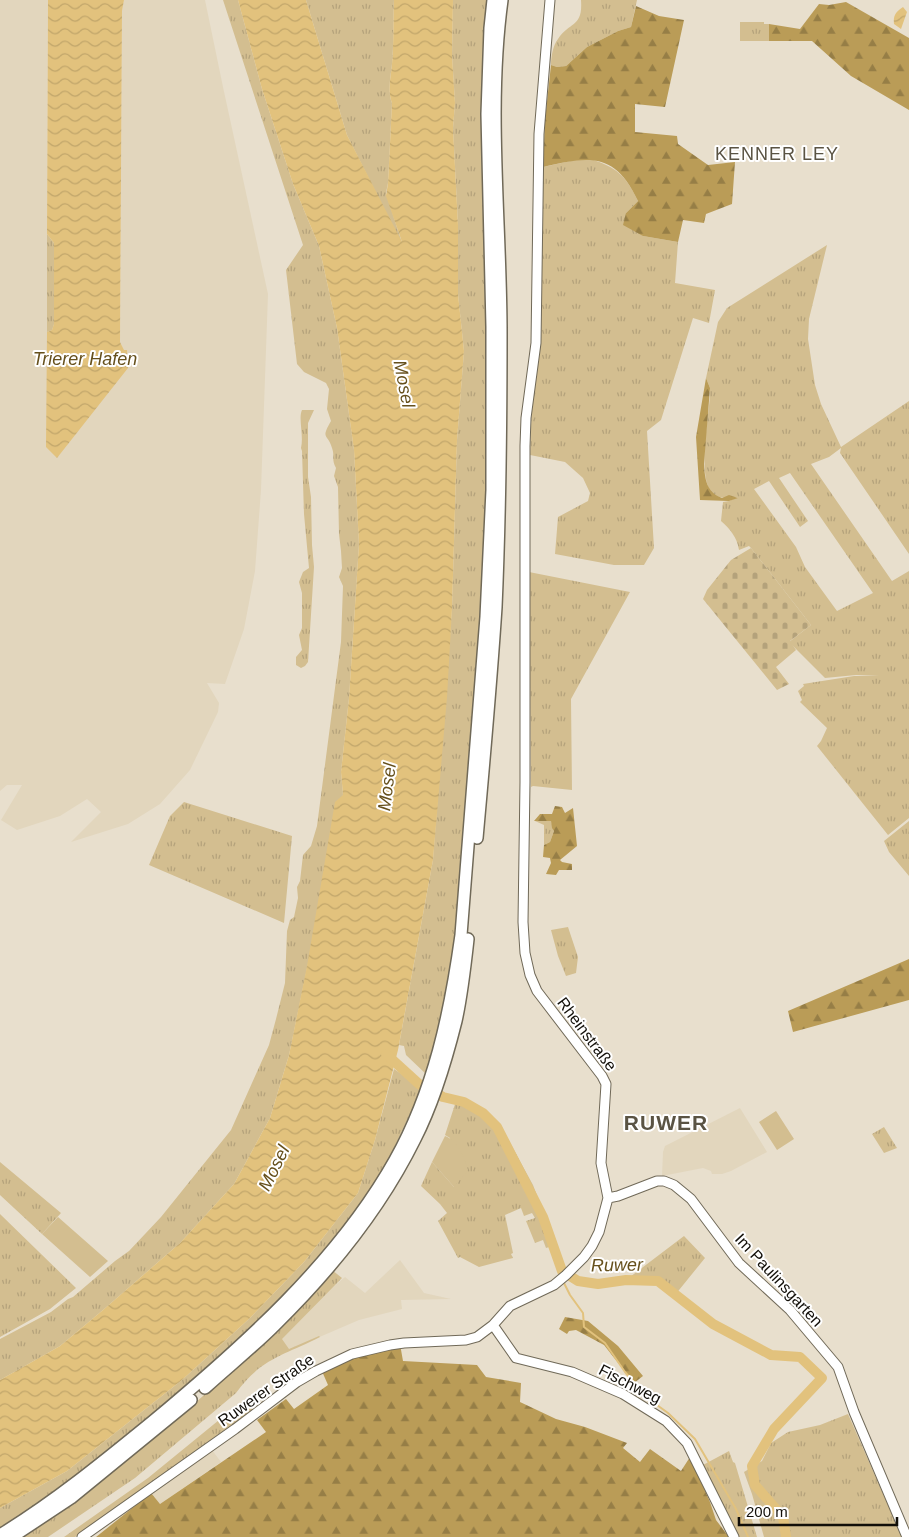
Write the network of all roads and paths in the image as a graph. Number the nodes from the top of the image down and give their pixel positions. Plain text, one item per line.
1 (494, 0) edge
2 (502, 0) edge
3 (550, 0) edge
4 (438, 1072) junction
5 (423, 1111) junction
6 (608, 1198) junction
7 (584, 1257) joint
8 (493, 1326) junction
9 (0, 1534) edge
10 (12, 1537) edge
11 (82, 1537) edge
12 (734, 1537) edge
13 (908, 1537) edge

1 - 4 highway
2 - 4 highway
3 - 6 main road, Rheinstraße
4 - 5 highway
5 - 9 highway
5 - 10 highway
6 - 7 main road, Rheinstraße
6 - 13 main road, Im Paulinsgarten
7 - 8 main road, Ruwerer Straße
8 - 11 main road, Ruwerer Straße
8 - 12 main road, Fischweg

